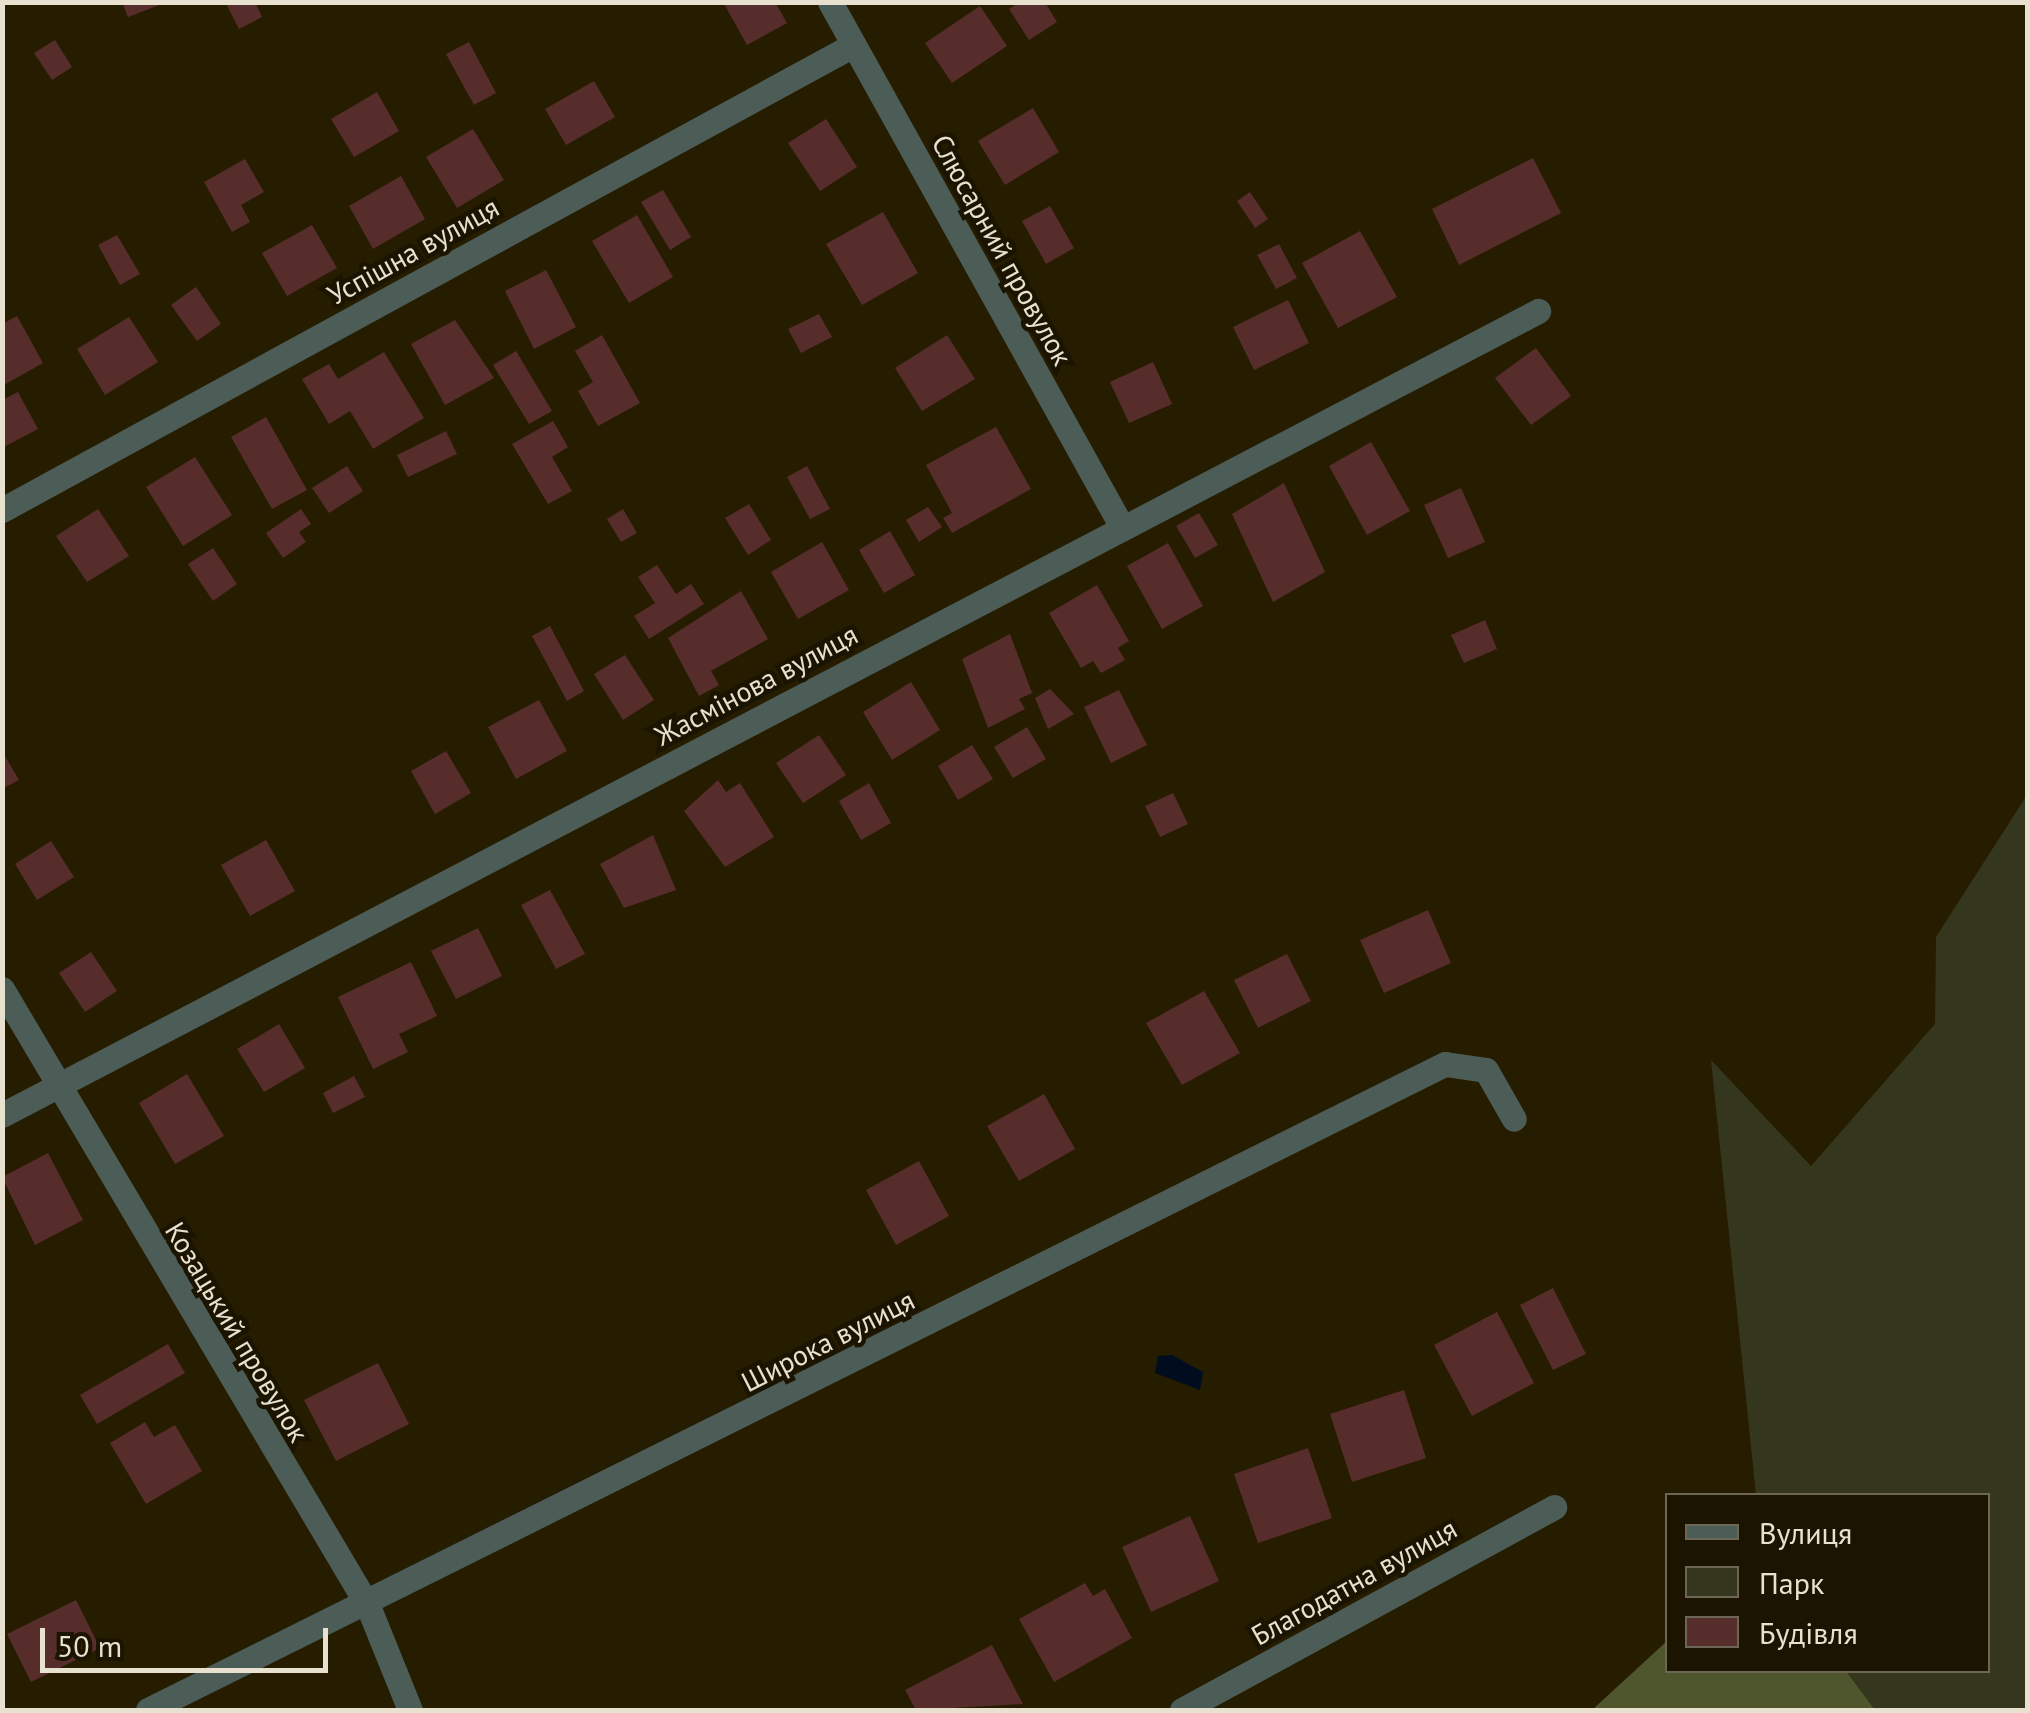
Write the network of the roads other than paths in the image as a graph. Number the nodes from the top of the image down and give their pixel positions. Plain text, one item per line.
1 (830, 2) edge
2 (852, 45) junction
3 (1538, 311) dead end
4 (2, 510) edge
5 (1122, 527) junction
6 (2, 989) edge
7 (54, 1087) junction
8 (2, 1115) edge
9 (1514, 1118) dead end
10 (1554, 1507) dead end
11 (368, 1606) junction
12 (148, 1710) edge
13 (410, 1710) edge
14 (1182, 1710) edge

1 - 2 street, Слюсарний провулок
2 - 4 street, Успішна вулиця
2 - 5 street, Слюсарний провулок
3 - 5 street, Жасмінова вулиця
5 - 7 street, Жасмінова вулиця
6 - 7 street, Козацький провулок
7 - 8 street, Жасмінова вулиця
7 - 11 street, Козацький провулок
9 - 11 street, Широка вулиця
10 - 14 street, Благодатна вулиця
11 - 12 street, Широка вулиця
11 - 13 street, Козацький провулок

